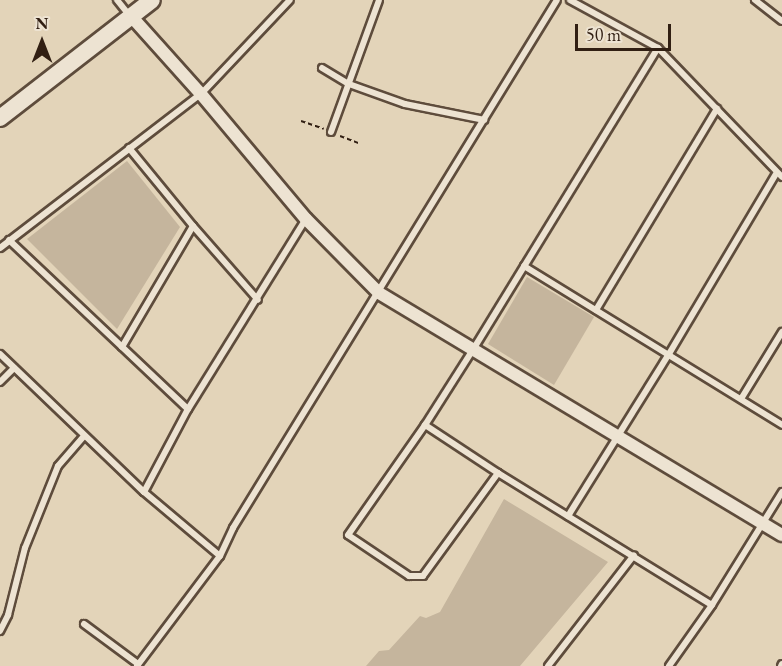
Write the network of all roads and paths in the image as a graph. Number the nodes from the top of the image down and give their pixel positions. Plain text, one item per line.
1 (117, 0) edge
2 (152, 0) edge
3 (290, 0) edge
4 (379, 0) edge
5 (557, 0) edge
6 (570, 0) edge
7 (755, 0) edge
8 (131, 16) junction
9 (782, 21) edge
10 (658, 48) junction
11 (322, 68) dead end
12 (349, 84) junction
13 (201, 94) junction
14 (717, 109) junction
15 (0, 118) edge
16 (484, 120) junction
17 (331, 132) dead end
18 (129, 148) junction
19 (779, 175) edge
20 (306, 219) junction
21 (193, 226) junction
22 (9, 240) junction
23 (0, 248) edge
24 (524, 266) junction
25 (379, 293) junction
26 (258, 300) junction
27 (596, 310) junction
28 (782, 332) edge
29 (122, 347) junction
30 (474, 348) junction
31 (0, 354) edge
32 (669, 354) junction
33 (14, 368) junction
34 (0, 382) edge
35 (741, 399) junction
36 (188, 409) junction
37 (425, 425) junction
38 (782, 425) edge
39 (618, 435) junction
40 (84, 436) junction
41 (498, 473) junction
42 (144, 492) junction
43 (782, 492) edge
44 (568, 516) junction
45 (763, 523) junction
46 (782, 535) edge
47 (634, 555) junction
48 (220, 556) junction
49 (712, 604) junction
50 (84, 624) dead end
51 (0, 631) edge
52 (137, 665) edge
53 (548, 666) edge
54 (669, 666) edge

1 - 8 lane
2 - 8 street
3 - 13 lane
4 - 12 lane
5 - 16 lane
6 - 10 lane
7 - 9 lane
8 - 13 street
8 - 15 street
10 - 14 lane
10 - 24 lane
11 - 12 lane
12 - 16 lane
12 - 17 lane
13 - 18 lane
13 - 20 street
14 - 19 lane
14 - 27 lane
16 - 25 lane
18 - 21 lane
18 - 22 lane
19 - 32 lane
20 - 25 street
20 - 26 lane
21 - 26 lane
21 - 29 lane
22 - 23 lane
22 - 29 lane
24 - 27 lane
24 - 30 lane
25 - 30 street
25 - 48 lane
26 - 36 lane
27 - 32 lane
28 - 35 lane
29 - 36 lane
30 - 37 lane
30 - 39 street
31 - 33 lane
32 - 35 lane
32 - 39 lane
33 - 34 lane
33 - 40 lane
35 - 38 lane
36 - 42 lane
37 - 41 lane
37 - 41 lane
39 - 44 lane
39 - 45 street
40 - 42 lane
40 - 51 lane
41 - 44 lane
42 - 48 lane
43 - 45 lane
44 - 47 lane
45 - 46 street
45 - 49 lane
47 - 49 lane
47 - 53 lane
48 - 52 lane
49 - 54 lane
50 - 52 lane

